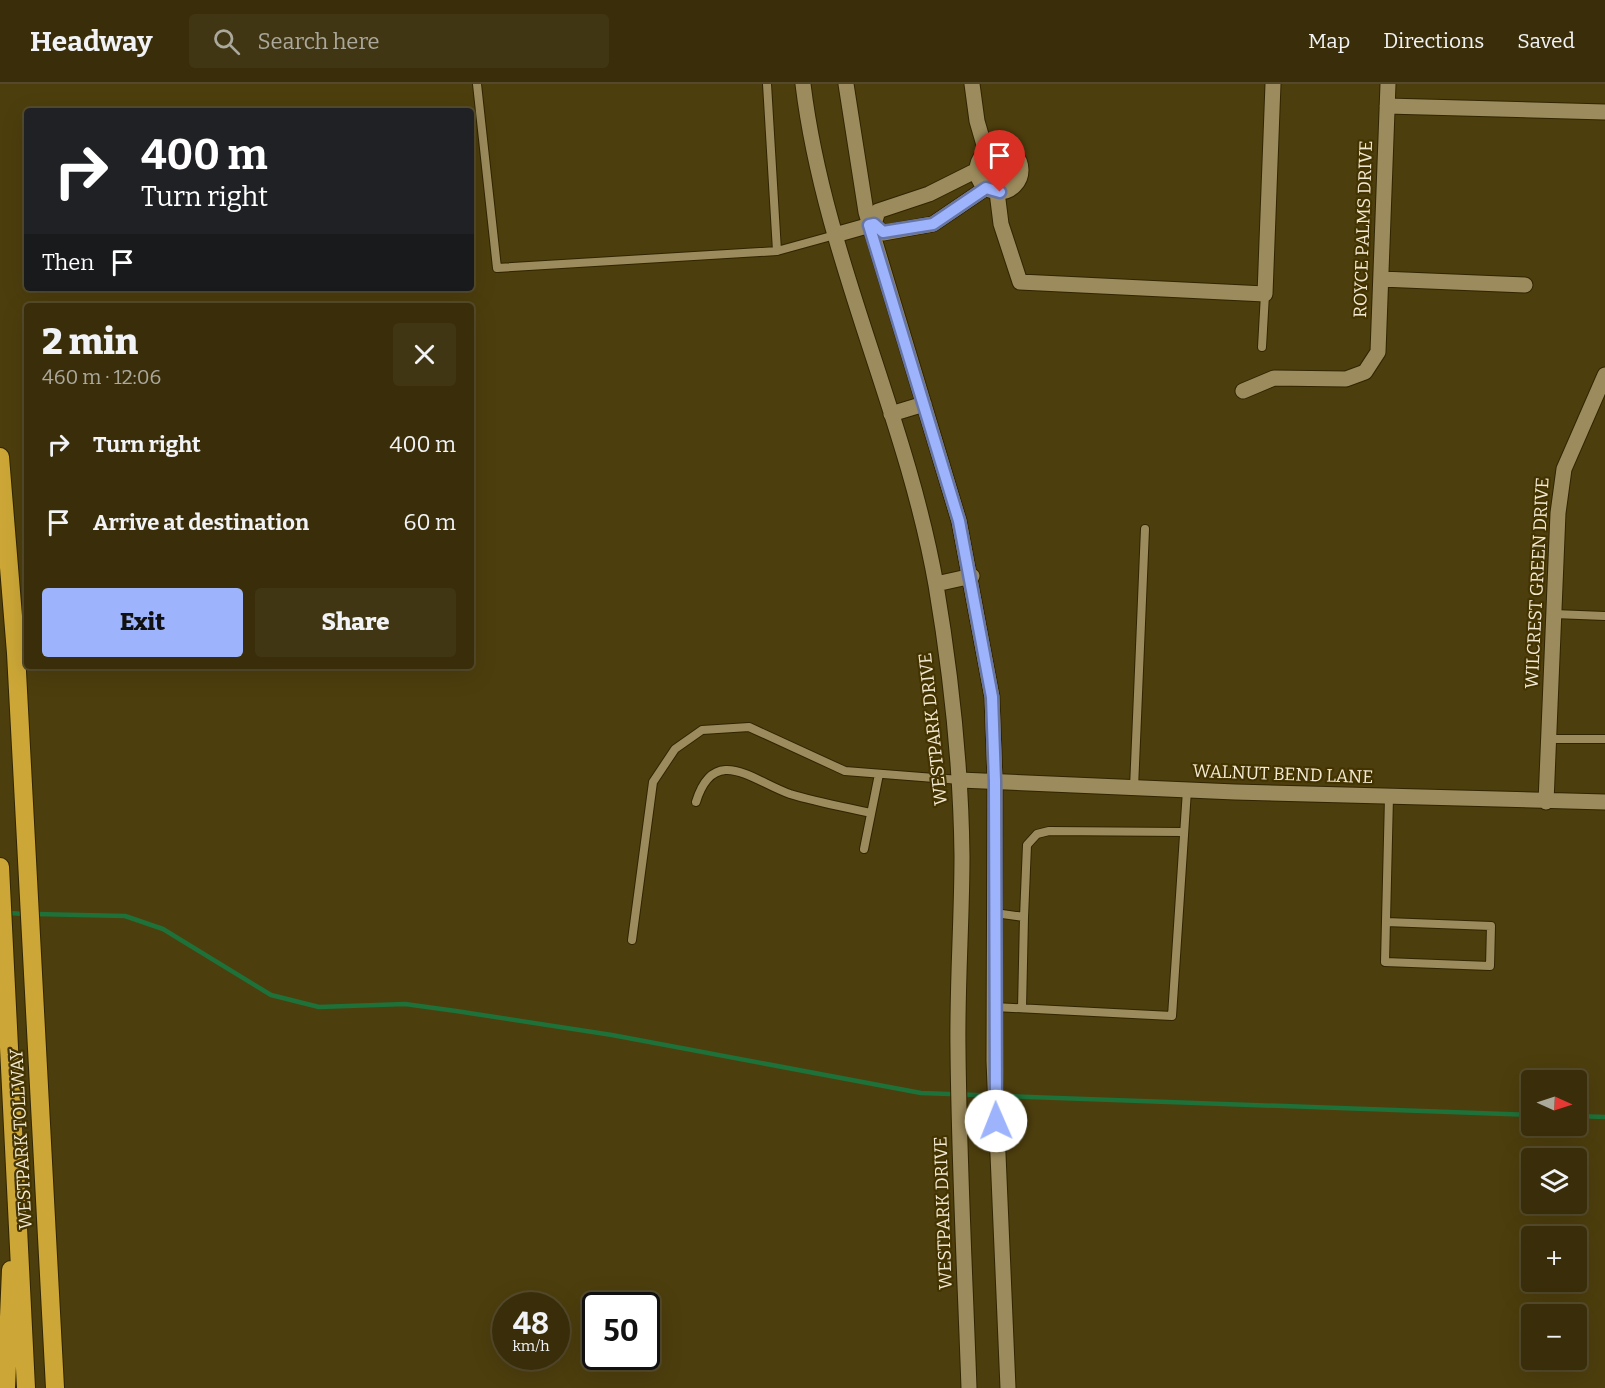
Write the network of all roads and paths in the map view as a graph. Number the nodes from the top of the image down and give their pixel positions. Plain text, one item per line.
1 (477, 84) edge
2 (767, 84) edge
3 (803, 84) edge
4 (846, 84) edge
5 (972, 84) edge
6 (1272, 84) edge
7 (1388, 84) edge
8 (1388, 106) junction
9 (1605, 112) edge
10 (986, 152) junction
11 (977, 170) junction
12 (991, 190) junction
13 (871, 225) junction
14 (835, 235) junction
15 (777, 251) junction
16 (1381, 279) junction
17 (1525, 285) dead end
18 (1264, 294) junction
19 (1263, 347) dead end
20 (1605, 375) edge
21 (1243, 391) dead end
22 (924, 404) junction
23 (891, 414) junction
24 (0, 457) edge
25 (1145, 529) dead end
26 (972, 576) junction
27 (936, 584) junction
28 (1554, 614) junction
29 (1605, 616) edge
30 (1548, 739) junction
31 (1605, 739) edge
32 (879, 774) junction
33 (960, 780) junction
34 (995, 781) junction
35 (1134, 788) junction
36 (1187, 790) junction
37 (1389, 797) junction
38 (696, 802) dead end
39 (1546, 802) junction
40 (1605, 802) edge
41 (871, 813) junction
42 (1183, 832) junction
43 (864, 849) dead end
44 (0, 867) edge
45 (994, 913) junction
46 (1024, 917) junction
47 (1386, 922) junction
48 (632, 940) dead end
49 (994, 1007) junction
50 (1022, 1008) junction
51 (16, 1160) junction
52 (6, 1388) edge
53 (26, 1388) edge
54 (55, 1388) edge
55 (969, 1388) edge
56 (1008, 1388) edge

1 - 15 lane
2 - 15 lane
3 - 14 street, WESTPARK DRIVE
4 - 13 street
5 - 10 street
6 - 18 street
7 - 8 street, ROYCE PALMS DRIVE
8 - 9 street
8 - 16 street, ROYCE PALMS DRIVE
10 - 11 street
10 - 12 street
11 - 12 street
11 - 13 street
12 - 13 street
12 - 18 street
13 - 14 street
13 - 22 street
14 - 15 lane
14 - 23 street, WESTPARK DRIVE
16 - 17 street
16 - 21 street, ROYCE PALMS DRIVE
18 - 19 lane
20 - 28 street, WILCREST GREEN DRIVE
22 - 23 street
22 - 26 street
23 - 27 street, WESTPARK DRIVE
24 - 54 highway, WESTPARK TOLLWAY
25 - 35 lane
26 - 27 street
26 - 34 street
27 - 33 street, WESTPARK DRIVE
28 - 29 lane
28 - 30 street, WILCREST GREEN DRIVE
30 - 31 lane
30 - 39 street, WILCREST GREEN DRIVE
32 - 33 lane
32 - 41 lane
32 - 48 lane
33 - 34 street, WALNUT BEND LANE
33 - 55 street, WESTPARK DRIVE
34 - 35 street, WALNUT BEND LANE
34 - 45 street
35 - 36 street, WALNUT BEND LANE
36 - 37 street, WALNUT BEND LANE
36 - 42 lane
37 - 39 street, WALNUT BEND LANE
37 - 47 lane
38 - 41 lane
39 - 40 street, WALNUT BEND LANE
41 - 43 lane
42 - 46 lane
42 - 50 lane
44 - 51 highway, WESTPARK TOLLWAY
45 - 46 lane
45 - 49 street
46 - 50 lane
47 - 47 lane
49 - 50 lane
49 - 56 street
51 - 52 highway
51 - 53 highway, WESTPARK TOLLWAY

